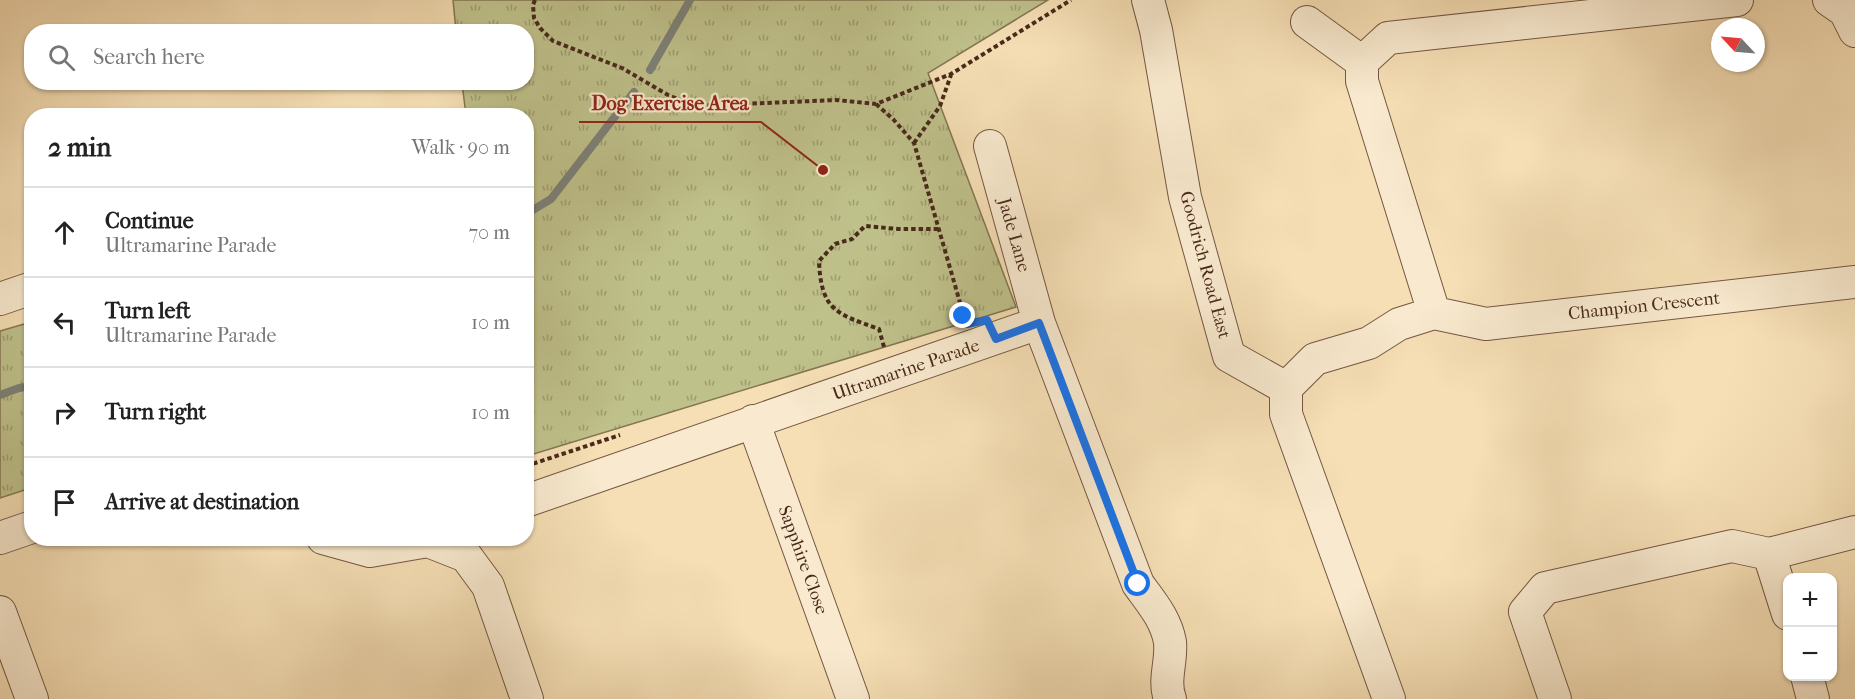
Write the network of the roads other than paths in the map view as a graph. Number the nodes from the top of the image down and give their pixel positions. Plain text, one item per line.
1 (1148, 0) edge
2 (1737, 0) edge
3 (1829, 0) edge
4 (1307, 22) dead end
5 (1855, 31) edge
6 (1362, 62) junction
7 (990, 146) dead end
8 (1855, 282) edge
9 (24, 291) edge
10 (0, 299) edge
11 (1434, 313) junction
12 (1039, 323) junction
13 (1286, 388) junction
14 (753, 422) junction
15 (534, 498) edge
16 (24, 529) edge
17 (1855, 532) edge
18 (0, 537) edge
19 (352, 546) edge
20 (399, 546) edge
21 (473, 547) edge
22 (1769, 554) junction
23 (1783, 598) edge
24 (0, 612) edge
25 (1809, 681) edge
26 (32, 699) edge
27 (527, 699) edge
28 (853, 699) edge
29 (1170, 699) edge
30 (1389, 699) edge
31 (1556, 699) edge
32 (1814, 699) edge

1 - 13 street, Goodrich Road East
2 - 6 street
3 - 5 street
4 - 6 street
6 - 11 street
7 - 12 street, Jade Lane
8 - 11 street, Champion Crescent
9 - 10 street
11 - 13 street, Champion Crescent
12 - 14 street, Ultramarine Parade
12 - 29 street
13 - 30 street
14 - 15 street, Ultramarine Parade
14 - 28 street, Sapphire Close
16 - 18 street
17 - 22 street
19 - 20 street
21 - 27 street
22 - 23 street
22 - 31 street
24 - 26 street
25 - 32 street

